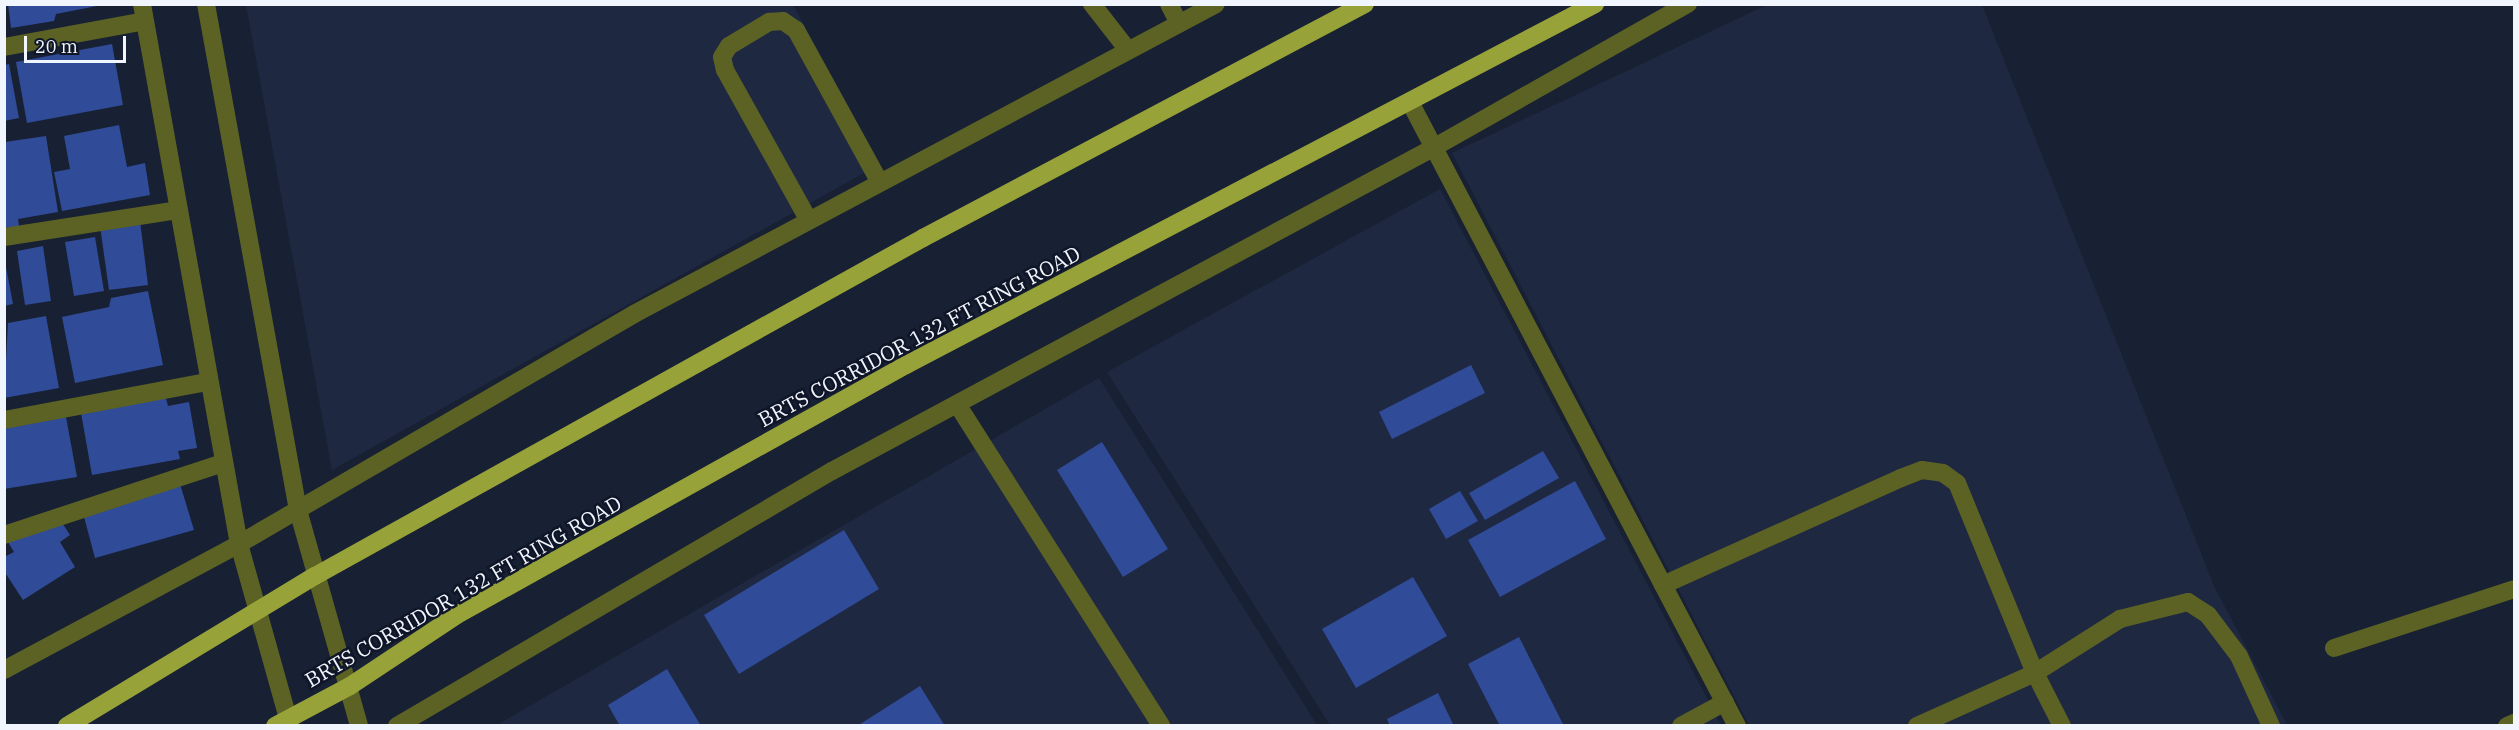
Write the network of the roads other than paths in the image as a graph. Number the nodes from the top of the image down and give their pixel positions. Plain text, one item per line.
1 (206, 4) edge
2 (1092, 4) edge
3 (1169, 4) edge
4 (1216, 4) edge
5 (1365, 4) edge
6 (1595, 4) edge
7 (1688, 4) edge
8 (143, 13) edge
9 (1179, 24) junction
10 (4, 47) edge
11 (1128, 50) junction
12 (1411, 104) junction
13 (1433, 148) junction
14 (879, 181) junction
15 (179, 210) junction
16 (808, 219) junction
17 (4, 237) edge
18 (207, 382) junction
19 (957, 404) junction
20 (4, 420) edge
21 (223, 463) junction
22 (298, 510) junction
23 (4, 535) edge
24 (239, 544) junction
25 (315, 576) junction
26 (1663, 585) junction
27 (2514, 589) edge
28 (258, 611) junction
29 (2334, 648) dead end
30 (4, 669) edge
31 (2035, 673) junction
32 (350, 686) junction
33 (1725, 702) junction
34 (284, 723) edge
35 (2514, 723) edge
36 (67, 726) edge
37 (359, 726) edge
38 (397, 726) edge
39 (1161, 726) edge
40 (1681, 726) edge
41 (1737, 726) edge
42 (1917, 726) edge
43 (2062, 726) edge
44 (2271, 726) edge
45 (2507, 726) edge

1 - 22 street
2 - 11 street
3 - 9 street
4 - 9 street
5 - 25 main road
6 - 12 main road, BRTS CORRIDOR 132 FT RING ROAD
7 - 13 street
8 - 10 street
8 - 15 street
9 - 11 street
11 - 14 street
12 - 13 street
12 - 32 main road, BRTS CORRIDOR 132 FT RING ROAD
13 - 19 street
13 - 26 street
14 - 16 street
14 - 16 street
15 - 17 street
15 - 18 street
16 - 22 street
18 - 20 street
18 - 21 street
19 - 38 street
19 - 39 street
21 - 23 street
21 - 24 street
22 - 24 street
22 - 25 street
24 - 28 street
24 - 30 street
25 - 28 main road
25 - 32 street
26 - 31 street
26 - 33 street
27 - 29 street
28 - 34 street
28 - 36 main road
31 - 42 street
31 - 43 street
31 - 44 street
32 - 34 main road, BRTS CORRIDOR 132 FT RING ROAD
32 - 37 street
33 - 40 street
33 - 41 street
35 - 45 street

